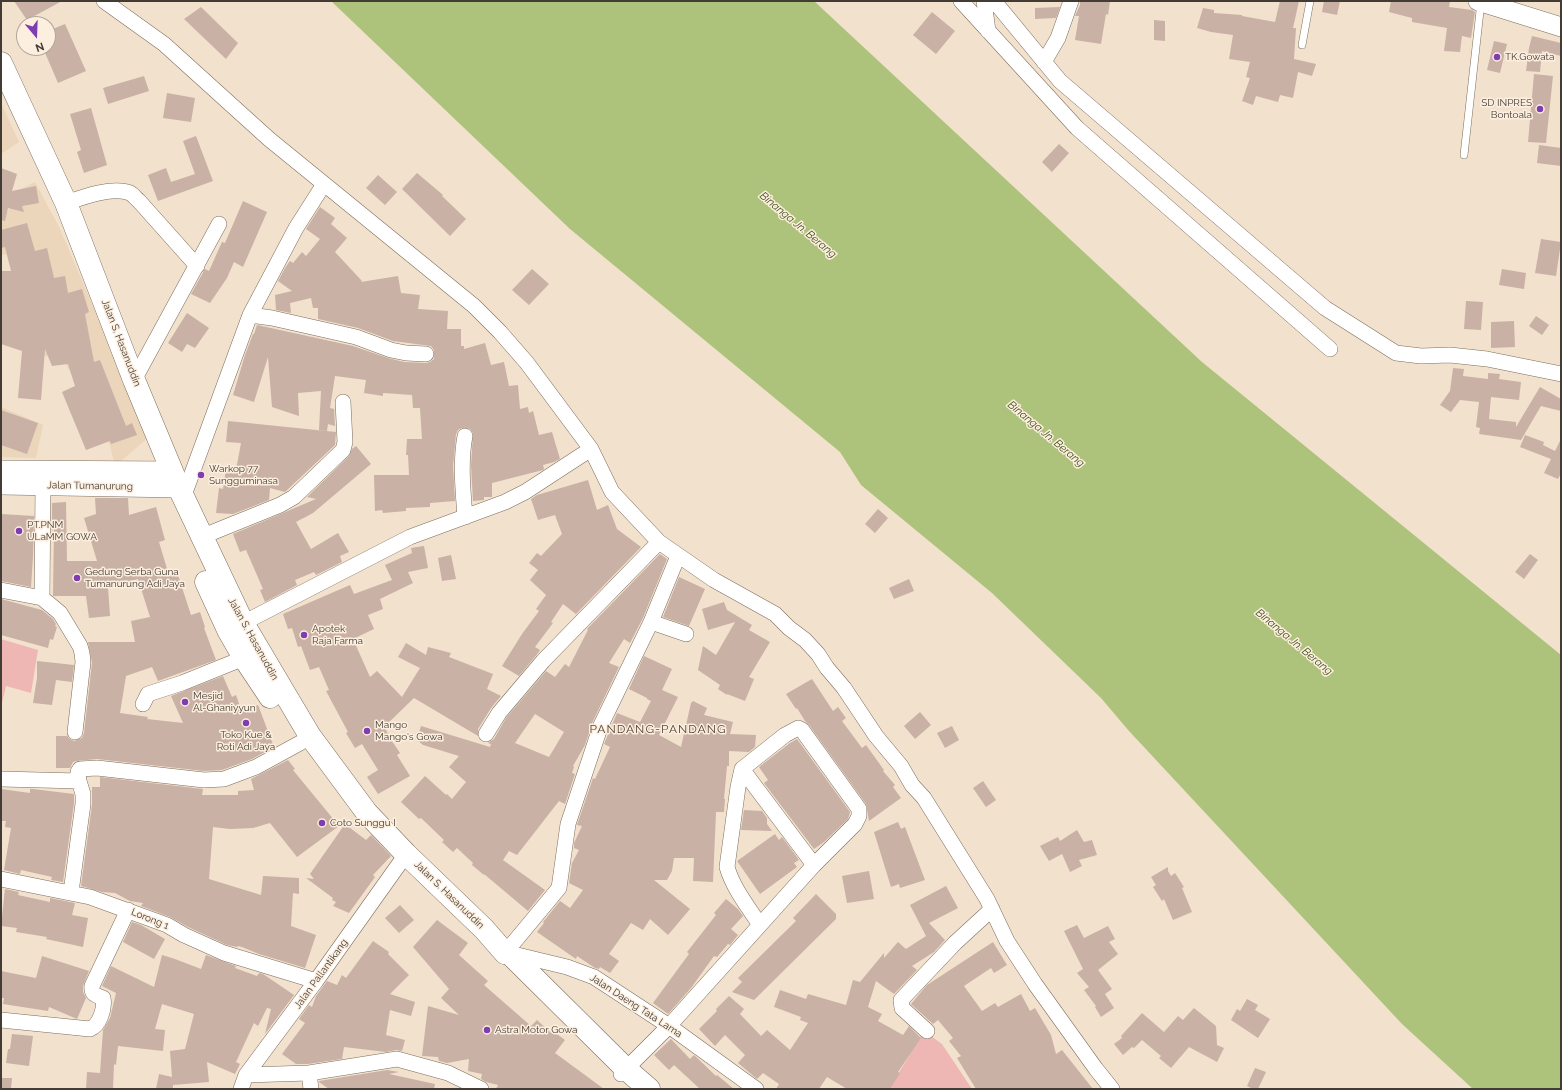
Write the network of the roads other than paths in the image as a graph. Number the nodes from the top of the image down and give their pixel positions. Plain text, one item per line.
1 (104, 1) edge
2 (961, 1) edge
3 (984, 1) edge
4 (994, 1) edge
5 (1071, 1) edge
6 (1310, 1) edge
7 (1480, 1) edge
8 (1502, 4) edge
9 (1561, 27) edge
10 (988, 31) junction
11 (1302, 45) dead end
12 (1044, 62) junction
13 (1, 63) edge
14 (1, 80) edge
15 (1464, 155) dead end
16 (324, 184) junction
17 (66, 203) junction
18 (219, 224) dead end
19 (197, 266) junction
20 (250, 315) junction
21 (1330, 349) dead end
22 (426, 354) dead end
23 (1561, 374) edge
24 (134, 380) junction
25 (343, 402) dead end
26 (465, 436) dead end
27 (591, 449) junction
28 (1, 470) edge
29 (173, 483) junction
30 (1, 485) edge
31 (43, 485) junction
32 (465, 518) junction
33 (202, 537) junction
34 (659, 542) junction
35 (678, 556) junction
36 (1, 590) edge
37 (42, 598) junction
38 (651, 622) junction
39 (242, 623) junction
40 (686, 634) dead end
41 (244, 658) junction
42 (143, 704) dead end
43 (75, 732) dead end
44 (486, 734) dead end
45 (300, 742) junction
46 (742, 770) junction
47 (1, 779) edge
48 (79, 781) junction
49 (402, 860) junction
50 (814, 866) junction
51 (1, 880) edge
52 (71, 892) junction
53 (452, 903) junction
54 (992, 909) junction
55 (128, 910) junction
56 (760, 925) junction
57 (506, 954) junction
58 (316, 981) junction
59 (1, 1020) edge
60 (669, 1026) junction
61 (927, 1030) dead end
62 (624, 1071) junction
63 (309, 1073) junction
64 (243, 1082) edge
65 (465, 1085) edge
66 (311, 1089) edge
67 (481, 1089) edge
68 (637, 1089) edge
69 (649, 1089) edge
70 (756, 1089) edge
71 (1112, 1089) edge

1 - 16 street
2 - 10 street
3 - 10 street
4 - 12 street
5 - 12 street
6 - 11 lane
7 - 8 street
7 - 15 lane
8 - 9 street
10 - 21 street
12 - 23 street
13 - 17 highway, Jalan S. Hasanuddin
14 - 29 highway, Jalan S. Hasanuddin
16 - 20 street
16 - 27 street
17 - 19 street
17 - 24 highway, Jalan S. Hasanuddin
18 - 19 street
19 - 24 street
20 - 22 street
20 - 29 street
24 - 29 highway, Jalan S. Hasanuddin
25 - 33 street
26 - 32 street
27 - 32 street
27 - 34 street
28 - 29 street, Jalan Tumanurung
29 - 31 street, Jalan Tumanurung
29 - 33 highway, Jalan S. Hasanuddin
29 - 41 highway, Jalan S. Hasanuddin
30 - 31 street, Jalan Tumanurung
31 - 37 street
32 - 39 street
33 - 39 highway, Jalan S. Hasanuddin
34 - 35 street
34 - 44 street
35 - 38 street
35 - 54 street
36 - 37 street
37 - 43 street
38 - 40 street
38 - 57 street
39 - 53 highway, Jalan S. Hasanuddin
41 - 42 street
41 - 45 highway, Jalan S. Hasanuddin
45 - 48 street
45 - 49 highway, Jalan S. Hasanuddin
46 - 50 street
46 - 50 street
46 - 56 street
47 - 48 street
48 - 52 street
49 - 53 highway, Jalan S. Hasanuddin
49 - 58 street, Jalan Pallantikang
50 - 56 street
51 - 52 street, Lorong 1
52 - 55 street, Lorong 1
53 - 57 highway, Jalan S. Hasanuddin
54 - 61 street
54 - 71 street
55 - 58 street, Lorong 1
55 - 59 street
56 - 60 street
57 - 60 street, Jalan Daeng Tata Lama
57 - 62 highway, Jalan S. Hasanuddin
58 - 64 street, Jalan Pallantikang
60 - 62 street
60 - 70 street, Jalan Daeng Tata Lama
62 - 68 highway, Jalan S. Hasanuddin
62 - 69 highway, Jalan S. Hasanuddin
63 - 64 street
63 - 65 street
63 - 66 street
65 - 67 street

